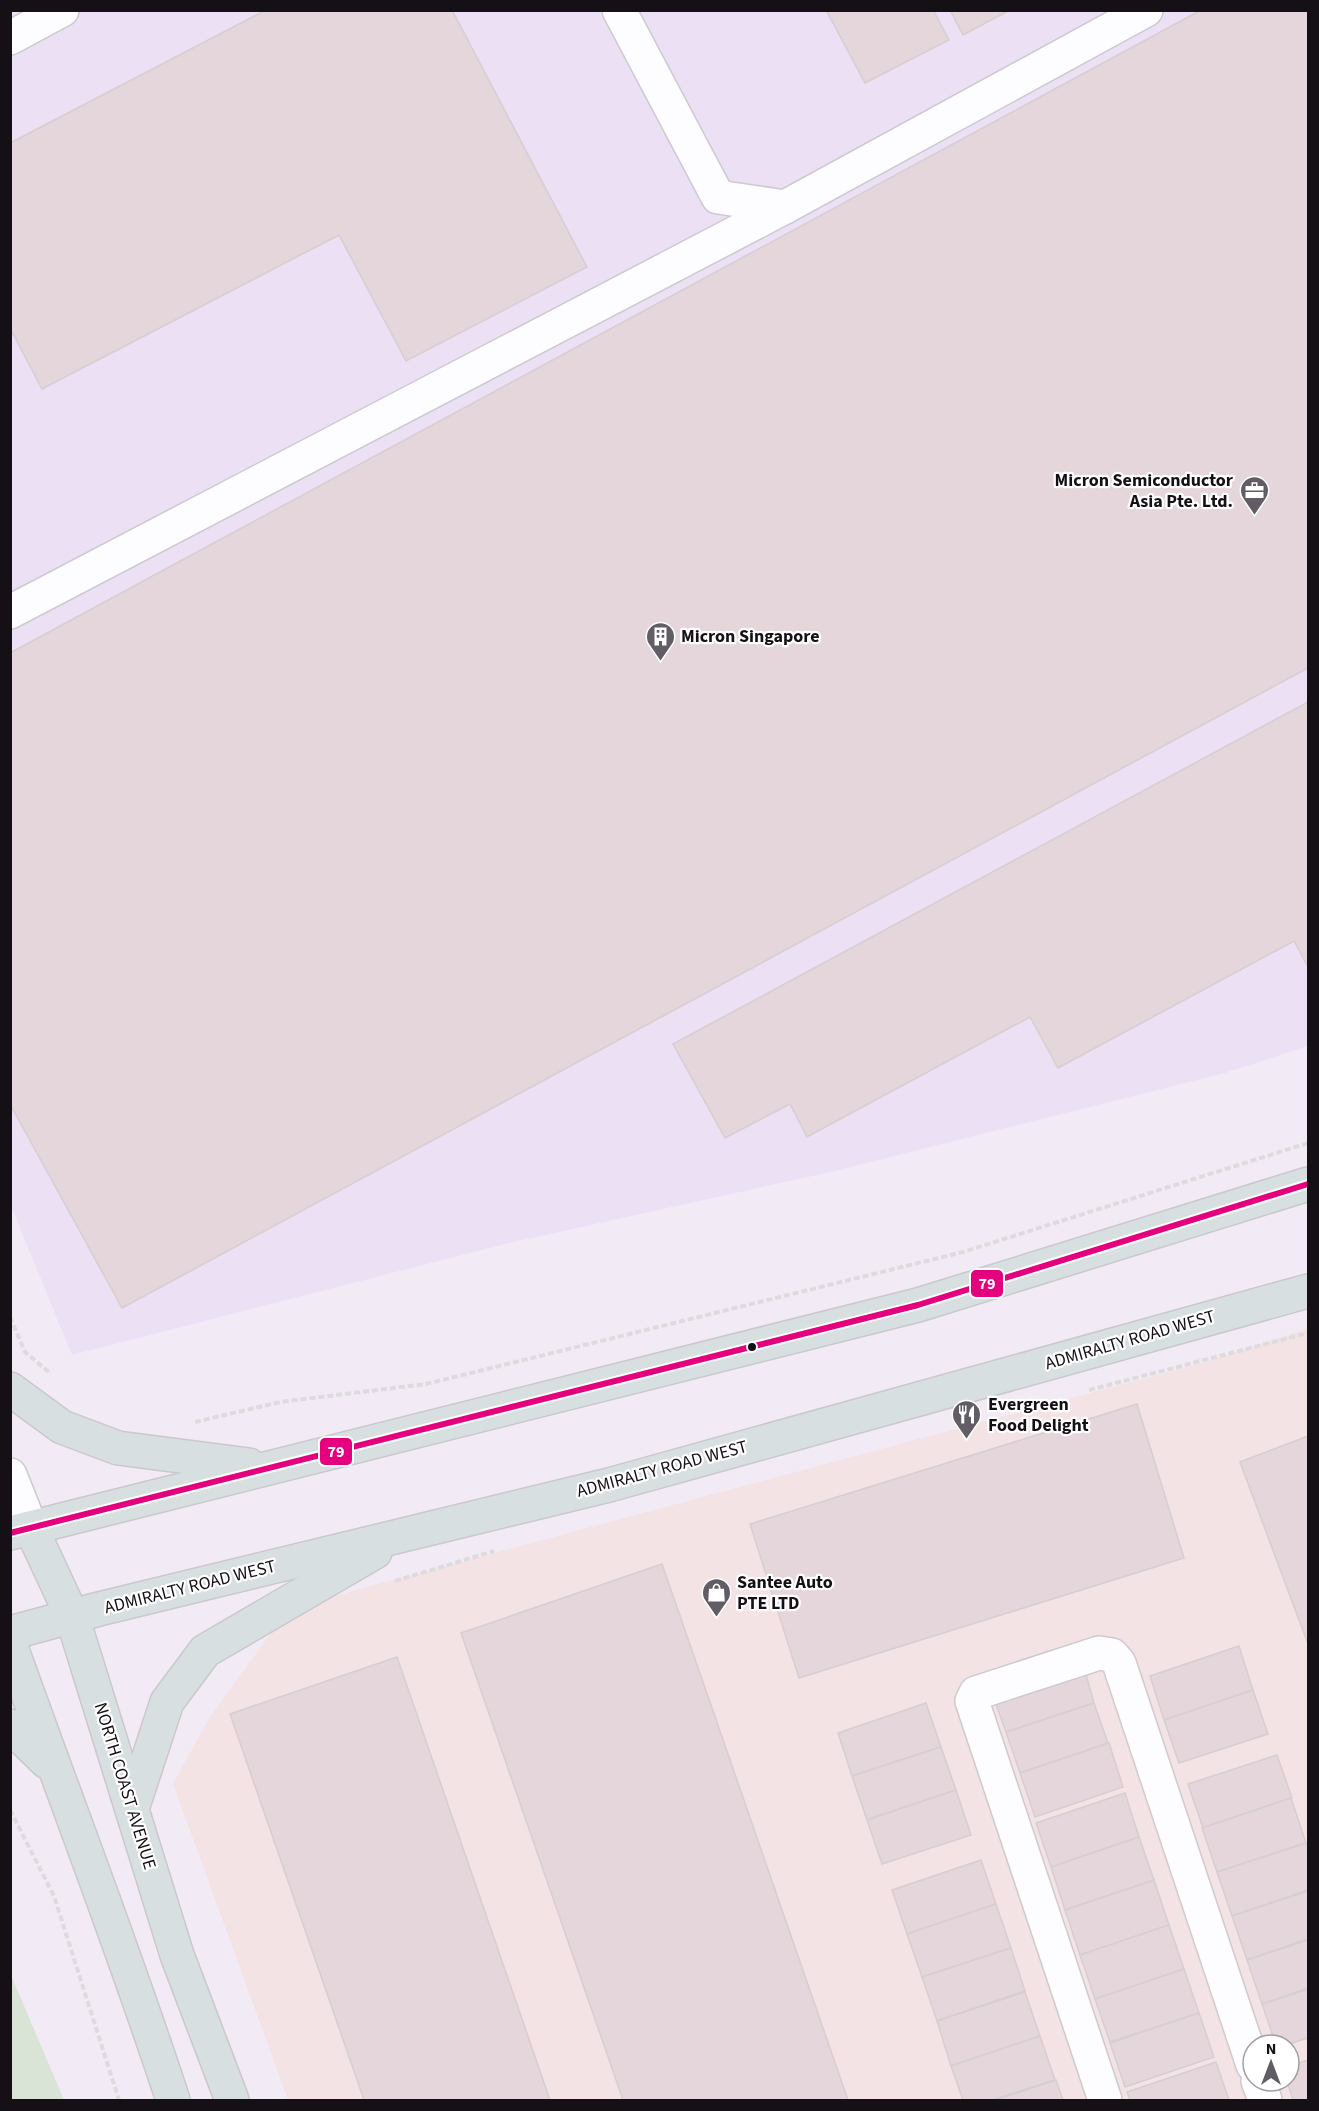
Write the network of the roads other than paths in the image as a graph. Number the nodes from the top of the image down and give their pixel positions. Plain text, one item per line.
1 (62, 10) edge
2 (619, 10) edge
3 (1146, 10) edge
4 (10, 38) edge
5 (784, 207) junction
6 (10, 612) edge
7 (1308, 1184) edge
8 (1308, 1291) edge
9 (10, 1389) edge
10 (267, 1468) junction
11 (10, 1475) edge
12 (21, 1531) edge
13 (405, 1534) junction
14 (72, 1616) junction
15 (10, 1633) edge
16 (10, 1644) edge
17 (10, 1726) edge
18 (54, 1770) junction
19 (132, 1809) junction
20 (1242, 2033) edge
21 (173, 2100) edge
22 (232, 2100) edge
23 (1105, 2100) edge

1 - 4 street
2 - 5 street
3 - 5 street
5 - 6 street
7 - 10 main road
8 - 13 main road, ADMIRALTY ROAD WEST
9 - 10 main road
10 - 12 main road
11 - 12 street, NORTH COAST AVENUE
12 - 14 main road, NORTH COAST AVENUE
13 - 14 main road, ADMIRALTY ROAD WEST
13 - 19 main road
14 - 15 main road, ADMIRALTY ROAD WEST
14 - 19 main road, NORTH COAST AVENUE
16 - 18 main road
17 - 18 main road
18 - 21 main road
19 - 22 main road, NORTH COAST AVENUE
20 - 23 street

